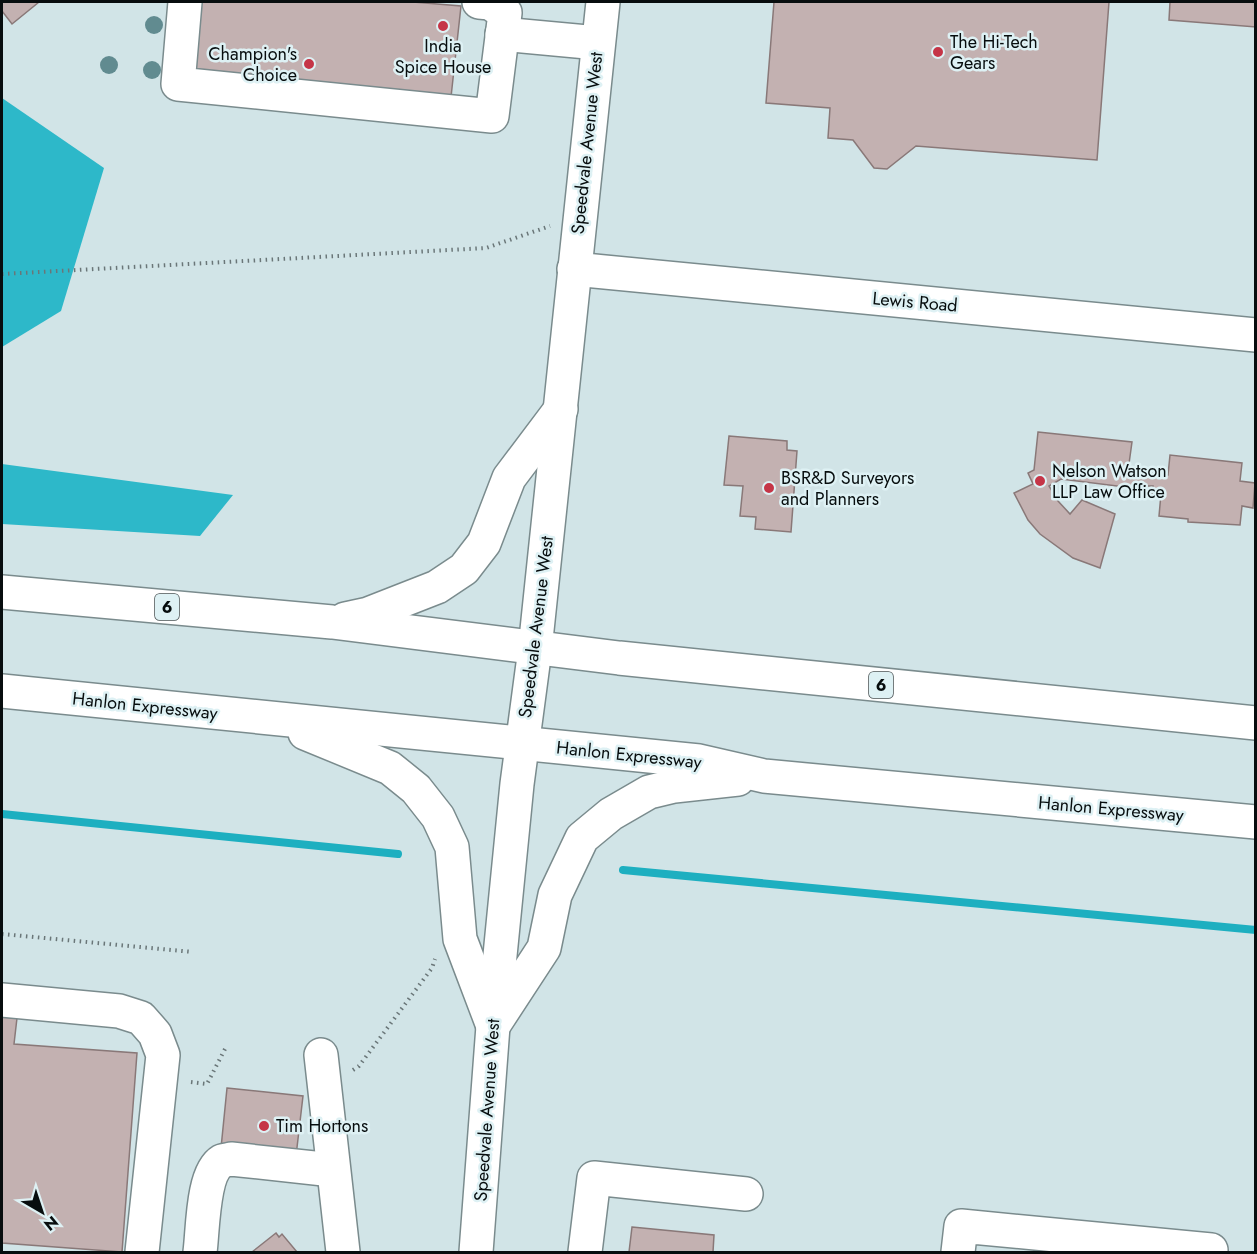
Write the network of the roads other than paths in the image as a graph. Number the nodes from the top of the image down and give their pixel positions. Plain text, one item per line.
1 (185, 2) edge
2 (479, 2) edge
3 (603, 2) edge
4 (502, 33) junction
5 (598, 43) junction
6 (574, 269) junction
7 (1256, 335) edge
8 (561, 409) junction
9 (2, 592) edge
10 (332, 622) junction
11 (535, 649) junction
12 (2, 691) edge
13 (273, 720) junction
14 (1256, 723) edge
15 (522, 744) junction
16 (764, 776) junction
17 (1256, 822) edge
18 (2, 1000) edge
19 (493, 1026) junction
20 (322, 1065) road end
21 (333, 1170) junction
22 (746, 1194) dead end
23 (1211, 1250) dead end
24 (142, 1252) edge
25 (200, 1252) edge
26 (343, 1252) edge
27 (476, 1252) edge
28 (585, 1252) edge
29 (958, 1252) edge

1 - 4 main road
2 - 4 main road
3 - 5 main road, Speedvale Avenue West
4 - 5 main road
5 - 6 main road, Speedvale Avenue West
6 - 7 main road, Lewis Road
6 - 8 main road, Speedvale Avenue West
8 - 10 main road
8 - 11 main road, Speedvale Avenue West
9 - 10 main road, 6
10 - 11 main road, 6
11 - 14 main road, 6
11 - 15 main road, Speedvale Avenue West
12 - 13 main road, Hanlon Expressway
13 - 15 main road, Hanlon Expressway
13 - 19 main road
15 - 16 main road, Hanlon Expressway
15 - 19 main road, Speedvale Avenue West
16 - 17 main road, Hanlon Expressway
16 - 19 main road
18 - 24 main road
19 - 27 main road, Speedvale Avenue West
20 - 21 main road
21 - 25 main road
21 - 26 main road
22 - 28 main road
23 - 29 main road

